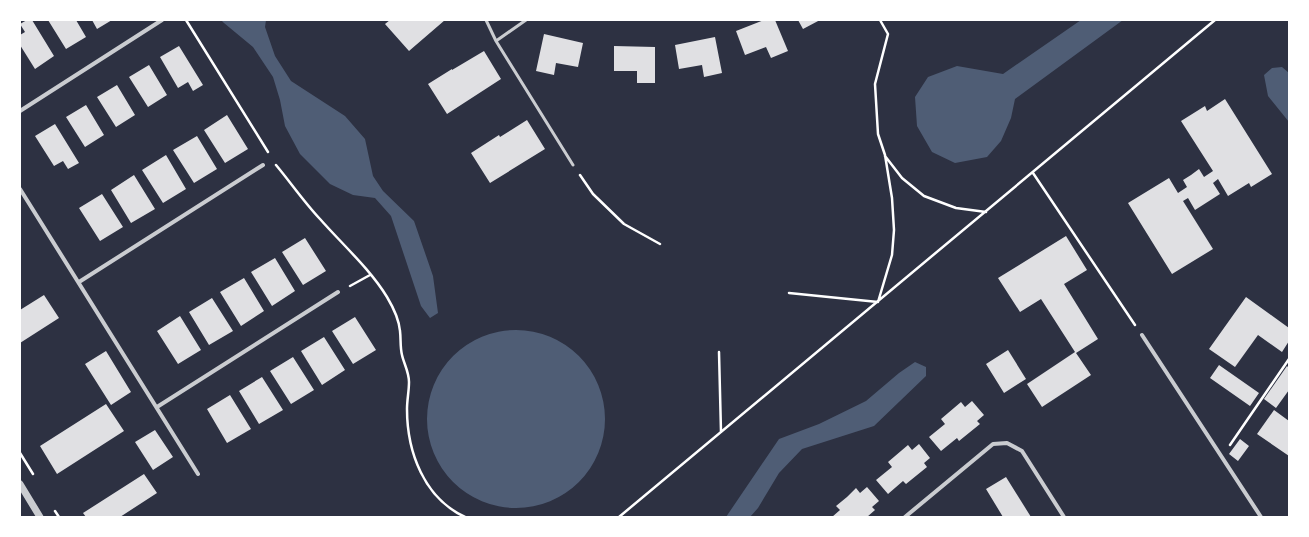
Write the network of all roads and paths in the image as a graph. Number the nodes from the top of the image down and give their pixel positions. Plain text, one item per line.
1 (162, 20) edge
2 (186, 20) edge
3 (486, 20) edge
4 (526, 20) edge
5 (880, 20) edge
6 (1215, 20) edge
7 (496, 41) junction
8 (20, 111) edge
9 (269, 153) dead end
10 (885, 156) junction
11 (273, 160) dead end
12 (263, 165) dead end
13 (573, 165) joint
14 (1033, 173) junction
15 (20, 189) edge
16 (986, 212) junction
17 (660, 244) dead end
18 (370, 275) junction
19 (79, 282) junction
20 (338, 292) joint
21 (789, 293) dead end
22 (878, 302) junction
23 (1142, 335) joint
24 (719, 352) dead end
25 (1289, 359) edge
26 (156, 407) junction
27 (721, 432) junction
28 (1221, 457) junction
29 (198, 474) dead end
30 (20, 484) edge
31 (40, 517) edge
32 (466, 517) edge
33 (619, 517) edge
34 (905, 517) edge
35 (1064, 517) edge
36 (1261, 517) edge

1 - 8 street
2 - 9 path
3 - 7 lane
4 - 7 lane
5 - 10 path
6 - 14 path
7 - 13 lane
10 - 16 path
10 - 22 path
11 - 18 path
12 - 19 street
13 - 17 path
14 - 16 path
14 - 23 path
15 - 19 street
16 - 22 path
18 - 20 path
18 - 32 path
19 - 26 street
20 - 26 street
21 - 22 path
22 - 27 path
23 - 28 street
24 - 27 path
25 - 28 path
26 - 29 street
27 - 33 path
28 - 36 street
30 - 31 street
34 - 35 street

